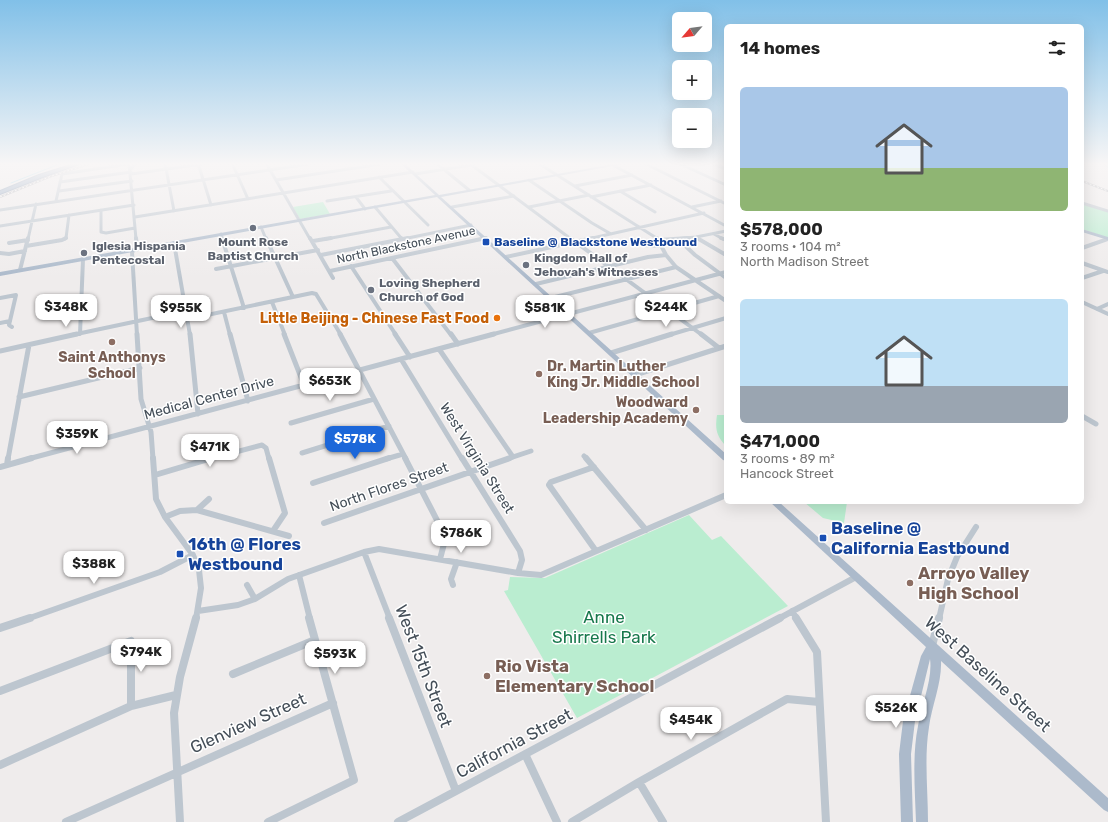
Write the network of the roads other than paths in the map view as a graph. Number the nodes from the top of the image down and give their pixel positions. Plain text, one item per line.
1 (54, 201) edge
2 (134, 201) edge
3 (172, 201) edge
4 (231, 201) edge
5 (288, 201) edge
6 (359, 201) edge
7 (408, 201) edge
8 (445, 201) edge
9 (484, 201) edge
10 (521, 201) edge
11 (558, 201) edge
12 (560, 201) edge
13 (599, 201) edge
14 (637, 201) edge
15 (681, 201) edge
16 (719, 201) edge
17 (404, 202) junction
18 (36, 204) junction
19 (211, 204) joint
20 (1084, 204) edge
21 (134, 205) junction
22 (375, 207) junction
23 (452, 207) junction
24 (529, 207) junction
25 (692, 207) junction
26 (365, 209) junction
27 (101, 210) junction
28 (174, 210) junction
29 (0, 211) edge
30 (1108, 211) edge
31 (655, 212) dead end
32 (704, 213) junction
33 (69, 215) junction
34 (135, 217) junction
35 (300, 220) junction
36 (32, 221) junction
37 (428, 225) dead end
38 (471, 225) junction
39 (724, 225) edge
40 (0, 226) edge
41 (261, 227) junction
42 (391, 227) junction
43 (641, 227) junction
44 (135, 228) junction
45 (1084, 231) edge
46 (724, 232) edge
47 (220, 234) junction
48 (610, 234) junction
49 (714, 234) junction
50 (696, 237) junction
51 (486, 238) junction
52 (402, 239) junction
53 (678, 239) junction
54 (724, 239) edge
55 (1108, 239) edge
56 (28, 240) junction
57 (659, 240) junction
58 (313, 241) junction
59 (576, 242) junction
60 (9, 243) dead end
61 (174, 243) junction
62 (645, 245) dead end
63 (26, 246) junction
64 (661, 246) junction
65 (1084, 247) edge
66 (135, 250) junction
67 (318, 250) junction
68 (25, 251) junction
69 (0, 253) edge
70 (724, 254) edge
71 (321, 255) junction
72 (666, 255) junction
73 (506, 257) junction
74 (276, 258) junction
75 (392, 258) junction
76 (83, 259) junction
77 (1084, 264) edge
78 (231, 266) junction
79 (351, 266) junction
80 (610, 267) junction
81 (676, 267) junction
82 (216, 269) dead end
83 (1108, 269) edge
84 (20, 270) junction
85 (330, 271) junction
86 (1103, 271) junction
87 (724, 272) edge
88 (1108, 272) edge
89 (720, 273) junction
90 (0, 274) edge
91 (724, 276) edge
92 (1084, 277) edge
93 (334, 278) dead end
94 (626, 279) junction
95 (694, 280) junction
96 (536, 284) junction
97 (646, 294) junction
98 (718, 296) junction
99 (293, 297) junction
100 (0, 298) edge
101 (551, 298) junction
102 (724, 300) edge
103 (272, 302) junction
104 (1084, 303) edge
105 (1108, 304) edge
106 (244, 308) junction
107 (1097, 309) junction
108 (668, 310) junction
109 (185, 311) junction
110 (224, 312) junction
111 (568, 314) junction
112 (1108, 314) edge
113 (188, 319) junction
114 (724, 319) edge
115 (10, 321) junction
116 (136, 322) junction
117 (0, 323) edge
118 (12, 326) dead end
119 (693, 328) junction
120 (589, 333) junction
121 (80, 334) junction
122 (458, 344) junction
123 (29, 345) junction
124 (724, 347) edge
125 (719, 348) junction
126 (439, 349) junction
127 (0, 351) edge
128 (611, 353) junction
129 (410, 357) junction
130 (401, 359) junction
131 (140, 368) junction
132 (360, 371) junction
133 (635, 375) junction
134 (304, 385) junction
135 (19, 397) junction
136 (374, 399) junction
137 (248, 401) junction
138 (198, 414) junction
139 (1084, 417) edge
140 (291, 422) dead end
141 (1096, 424) dead end
142 (389, 426) junction
143 (149, 427) junction
144 (531, 451) dead end
145 (302, 453) dead end
146 (403, 454) junction
147 (584, 456) dead end
148 (724, 456) edge
149 (513, 457) junction
150 (7, 465) junction
151 (0, 467) edge
152 (594, 468) junction
153 (470, 472) junction
154 (155, 475) junction
155 (313, 483) dead end
156 (421, 489) junction
157 (724, 496) edge
158 (209, 499) dead end
159 (776, 504) edge
160 (197, 510) junction
161 (165, 517) junction
162 (324, 523) dead end
163 (976, 527) dead end
164 (646, 530) junction
165 (273, 531) junction
166 (290, 536) dead end
167 (596, 551) junction
168 (364, 552) junction
169 (193, 555) junction
170 (440, 559) junction
171 (457, 562) junction
172 (518, 573) junction
173 (298, 575) junction
174 (856, 576) junction
175 (248, 585) dead end
176 (453, 585) dead end
177 (255, 599) junction
178 (792, 611) junction
179 (198, 612) junction
180 (0, 628) edge
181 (315, 640) junction
182 (932, 646) junction
183 (233, 674) dead end
184 (0, 691) edge
185 (176, 695) junction
186 (819, 702) junction
187 (333, 703) junction
188 (131, 706) junction
189 (525, 754) junction
190 (0, 765) edge
191 (176, 772) junction
192 (639, 782) junction
193 (456, 791) junction
194 (1108, 806) edge
195 (66, 822) edge
196 (180, 822) edge
197 (268, 822) edge
198 (398, 822) edge
199 (557, 822) edge
200 (572, 822) edge
201 (663, 822) edge
202 (826, 822) edge
203 (907, 822) edge
204 (922, 822) edge

1 - 18 street
2 - 21 street
3 - 28 street
4 - 19 street
5 - 35 street
6 - 26 street
7 - 17 main road
8 - 23 main road
9 - 23 street
10 - 24 street
11 - 24 street
12 - 48 street
13 - 43 street
14 - 31 street
15 - 25 street
16 - 25 street
17 - 22 main road
17 - 37 street
18 - 29 street
18 - 36 street
19 - 28 street
20 - 30 street
21 - 27 street
21 - 34 street
22 - 26 main road
22 - 42 street
23 - 38 main road
24 - 59 street
25 - 32 street
26 - 35 main road
27 - 33 street
27 - 44 street
28 - 34 street
32 - 39 street
32 - 43 street
33 - 36 street
33 - 63 street
34 - 44 street
35 - 41 main road
35 - 58 street
36 - 40 street
36 - 56 street
38 - 51 main road
38 - 52 street
41 - 47 main road
41 - 74 street
42 - 52 street
42 - 58 street
43 - 48 street
43 - 57 street
44 - 66 street
45 - 55 main road
46 - 49 street
47 - 61 main road
47 - 78 street
48 - 59 street
49 - 50 street
49 - 54 street
50 - 53 street
50 - 70 street
51 - 73 main road
51 - 75 street, North Blackstone Avenue
52 - 71 street
53 - 57 street
53 - 89 street
55 - 65 street
56 - 60 street
56 - 63 street
57 - 64 street
58 - 67 street
59 - 73 street
59 - 80 street
61 - 66 main road
61 - 109 street
62 - 64 street
63 - 68 street
64 - 72 street
66 - 76 main road
66 - 116 street
67 - 71 street
67 - 74 street
68 - 69 street
68 - 84 street
71 - 85 street
72 - 80 street
72 - 81 street
73 - 96 main road
74 - 78 street
74 - 99 street
75 - 79 street, North Blackstone Avenue
75 - 122 street
76 - 84 main road
76 - 121 street
77 - 86 street
78 - 82 street
78 - 106 street
79 - 85 street, North Blackstone Avenue
79 - 129 street
80 - 94 street
80 - 96 street
81 - 94 street
81 - 95 street
83 - 86 street
84 - 90 main road
85 - 93 street
86 - 88 street
86 - 92 street
87 - 89 street, Medical Center Drive
89 - 91 street
89 - 95 street, Medical Center Drive
94 - 97 street
94 - 101 street
95 - 97 street, Medical Center Drive
95 - 98 street
96 - 101 main road
97 - 108 street
97 - 111 street, Medical Center Drive
98 - 102 street
98 - 108 street
99 - 103 street
99 - 132 street
100 - 115 street
101 - 111 main road
103 - 106 street
103 - 134 street
104 - 107 street
105 - 107 street
106 - 110 street
107 - 112 street
108 - 119 street
108 - 120 street
109 - 113 street
109 - 116 street
110 - 113 street
110 - 137 street
111 - 120 main road
111 - 122 street, Medical Center Drive
113 - 138 street
114 - 119 street
115 - 117 street
115 - 118 street
116 - 121 street
116 - 131 street
119 - 125 street
119 - 128 street
120 - 128 main road
121 - 123 street
122 - 126 street, Medical Center Drive
123 - 127 street
123 - 135 street
124 - 125 street
125 - 133 street
126 - 129 street, Medical Center Drive
126 - 149 street
128 - 133 main road
129 - 130 street, Medical Center Drive
130 - 132 street, Medical Center Drive
130 - 153 street, West Virginia Street
131 - 135 street
131 - 143 street
132 - 134 street, Medical Center Drive
132 - 136 street
133 - 148 main road
134 - 137 street, Medical Center Drive
135 - 150 street
136 - 140 street
136 - 142 street
137 - 138 street, Medical Center Drive
138 - 143 street, Medical Center Drive
139 - 141 street
142 - 145 street
142 - 146 street
143 - 150 street, Medical Center Drive
143 - 154 street
144 - 149 street, North Flores Street
146 - 155 street
146 - 156 street
147 - 152 street
149 - 153 street, North Flores Street
150 - 151 street, Medical Center Drive
152 - 164 street
152 - 167 street
153 - 156 street, North Flores Street
153 - 172 street, West Virginia Street
154 - 161 street
154 - 165 street
156 - 162 street, North Flores Street
156 - 170 street
157 - 164 street
158 - 160 street
159 - 174 main road, West Baseline Street
160 - 161 street
160 - 165 street
161 - 169 street
163 - 182 street
164 - 167 street
165 - 166 street
167 - 172 street
168 - 170 street
168 - 173 street
168 - 193 street, West 15th Street
169 - 179 street
169 - 180 street
170 - 171 street
171 - 172 street
171 - 176 street
173 - 177 street
173 - 181 street
174 - 178 street, California Street
174 - 182 main road, West Baseline Street
175 - 177 street
177 - 179 street
178 - 186 street
178 - 189 street, California Street
179 - 185 street
181 - 183 street
181 - 187 street
182 - 194 main road, West Baseline Street
182 - 203 main road
182 - 204 main road
184 - 188 street
185 - 188 street
185 - 191 street
186 - 192 street
186 - 202 street
187 - 191 street, Glenview Street
187 - 197 street
188 - 190 street
189 - 193 street, California Street
189 - 199 street
191 - 195 street, Glenview Street
191 - 196 street
192 - 200 street
192 - 201 street
193 - 198 street, California Street

